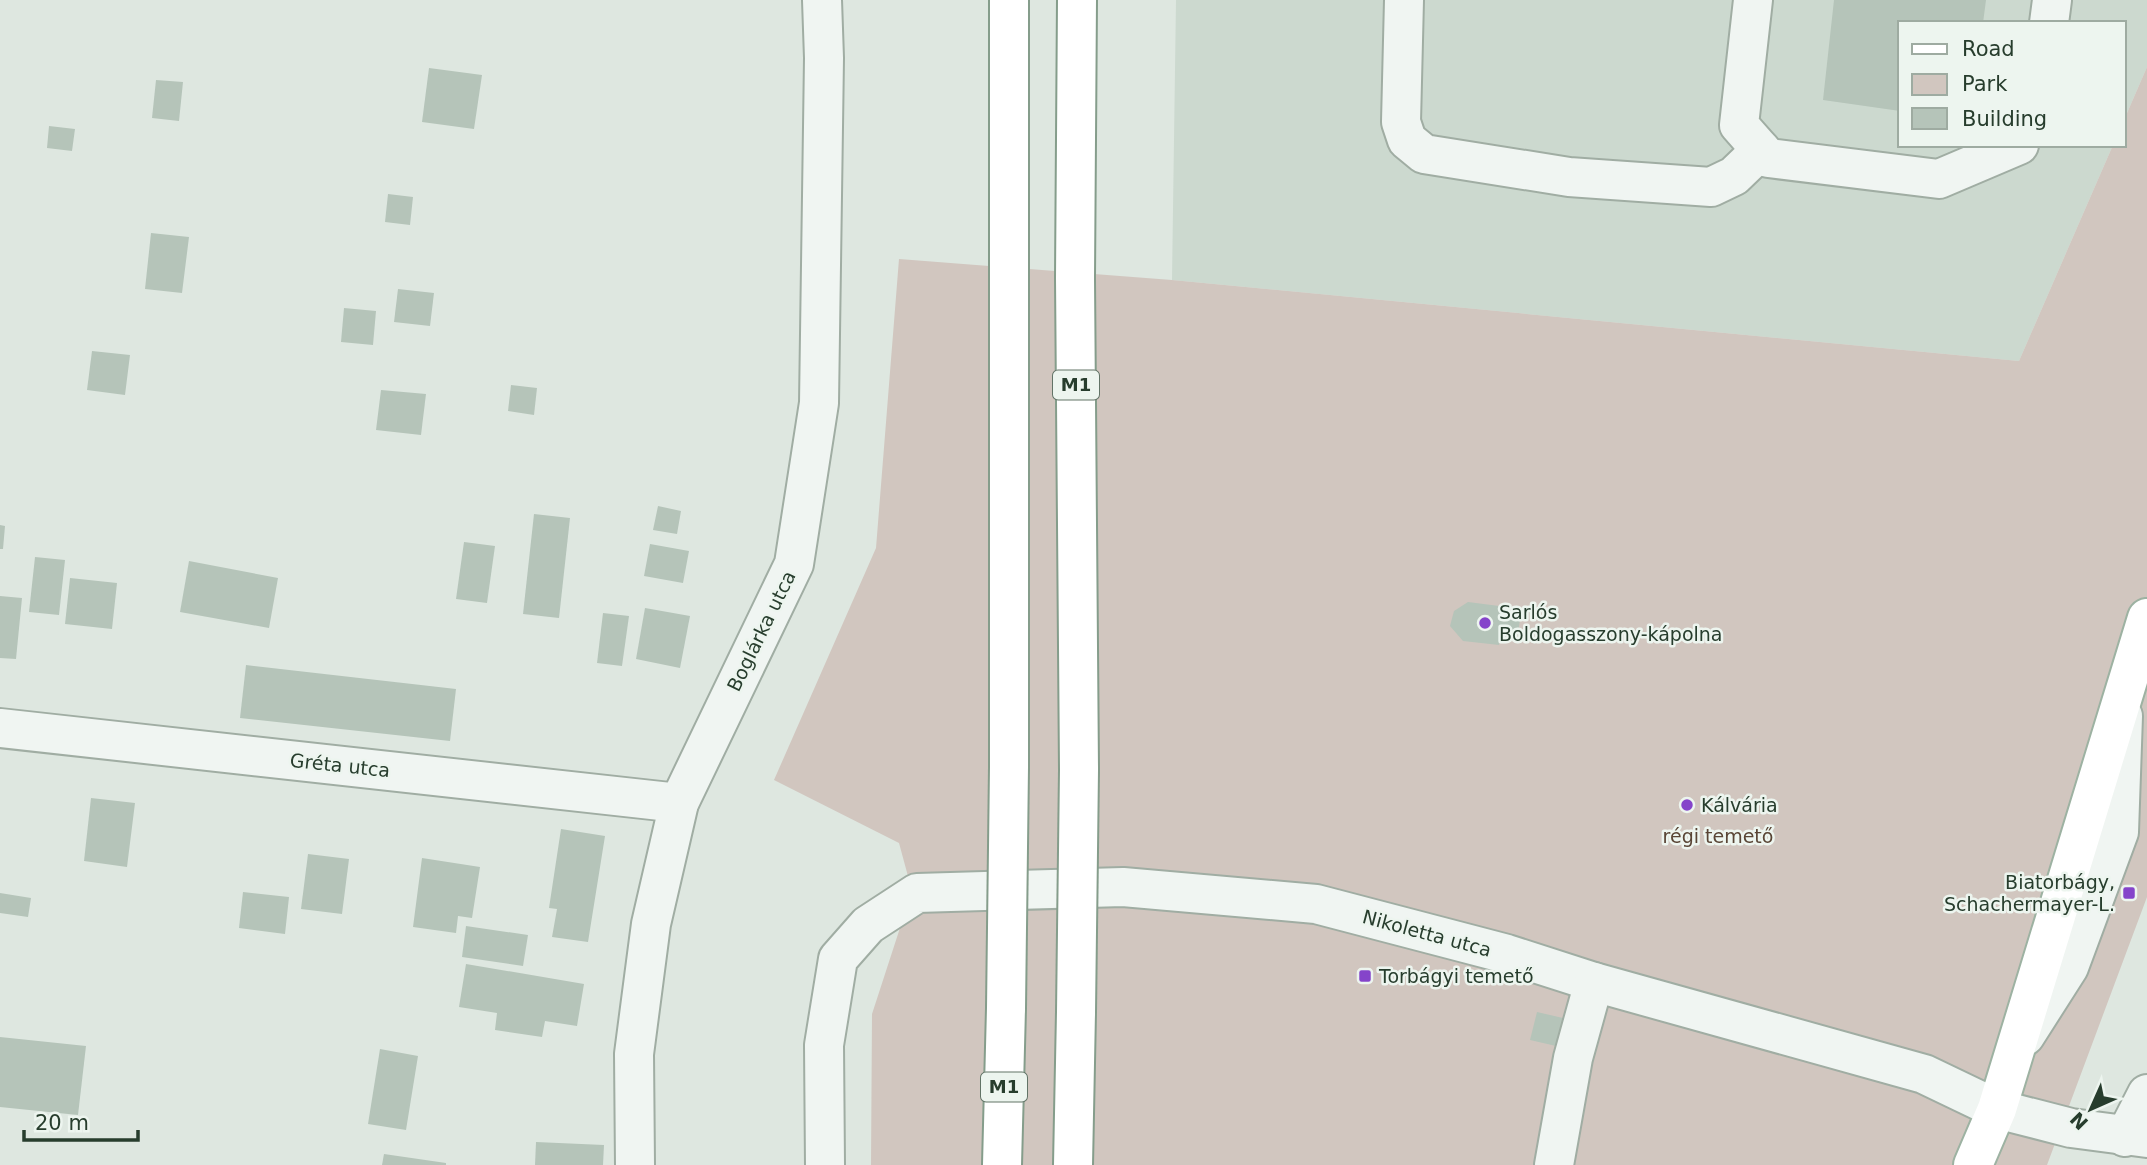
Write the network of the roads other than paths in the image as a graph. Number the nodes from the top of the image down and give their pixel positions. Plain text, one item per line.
1 (822, 0) edge
2 (1009, 0) edge
3 (1077, 0) edge
4 (1404, 0) edge
5 (1753, 0) edge
6 (2052, 0) edge
7 (2049, 21) edge
8 (2014, 147) edge
9 (1761, 150) junction
10 (2147, 618) edge
11 (0, 728) edge
12 (679, 803) junction
13 (1594, 982) junction
14 (2147, 1094) edge
15 (1997, 1109) junction
16 (2136, 1138) edge
17 (635, 1165) edge
18 (825, 1165) edge
19 (1002, 1165) edge
20 (1073, 1165) edge
21 (1554, 1165) edge
22 (1973, 1165) edge

1 - 12 street, Boglárka utca
2 - 19 main road, M1, bridge
3 - 20 main road, M1, bridge
4 - 9 street
5 - 9 street
6 - 7 street
8 - 9 street
10 - 15 main road
11 - 12 street, Gréta utca
12 - 17 street, Boglárka utca
13 - 15 street, Nikoletta utca
13 - 18 street, Nikoletta utca
13 - 21 street
14 - 16 street
15 - 16 street, Nikoletta utca
15 - 22 main road

